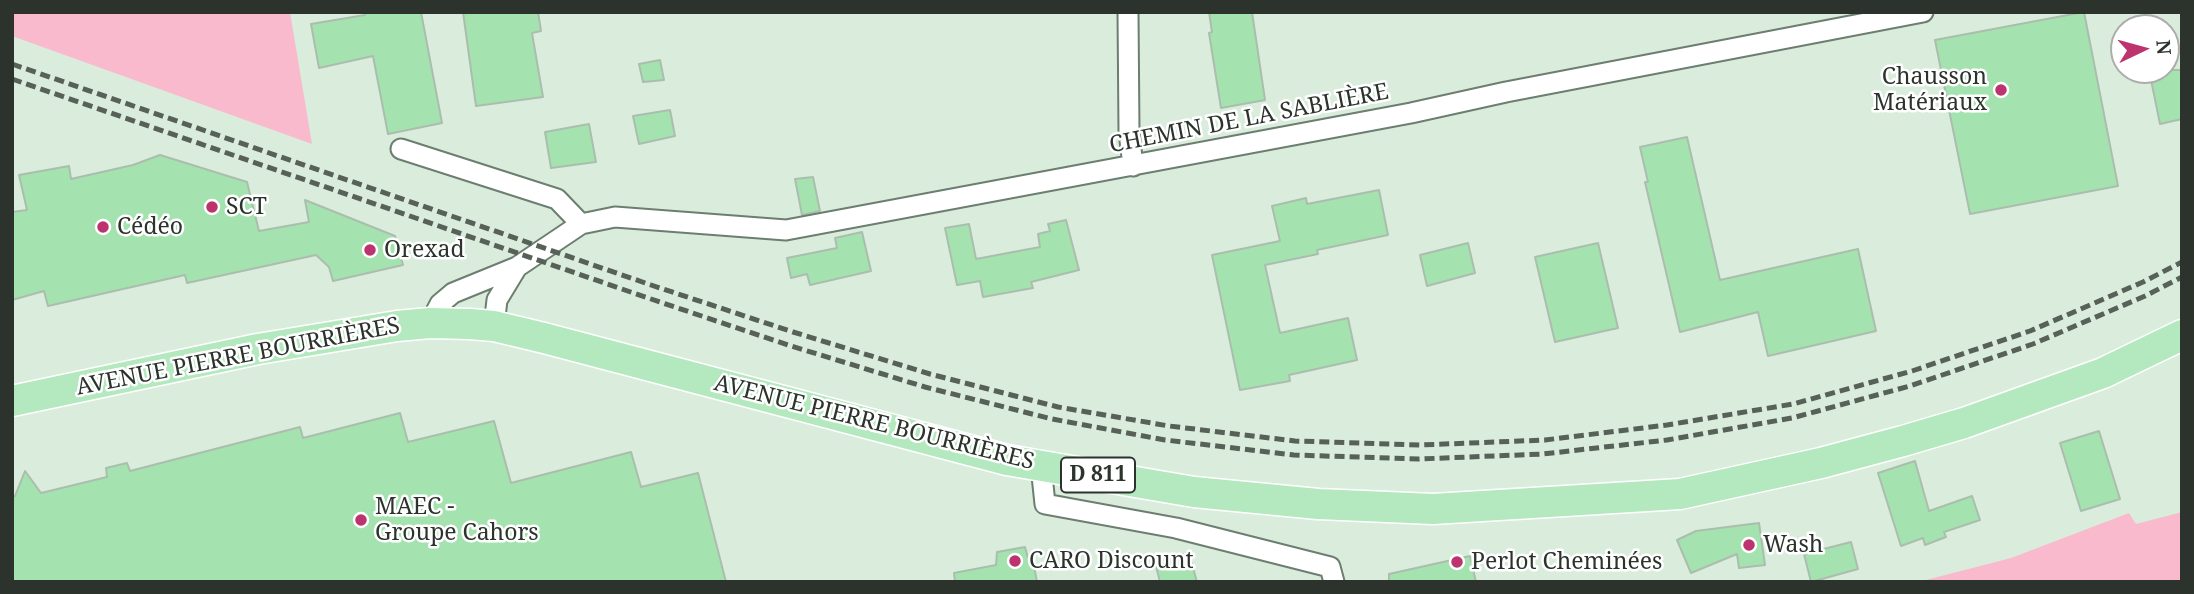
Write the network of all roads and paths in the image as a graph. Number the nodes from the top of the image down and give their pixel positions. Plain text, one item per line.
1 (1128, 12) edge
2 (1923, 12) edge
3 (401, 149) dead end
4 (1133, 166) junction
5 (581, 224) junction
6 (517, 267) junction
7 (430, 323) junction
8 (494, 326) junction
9 (2182, 335) edge
10 (12, 401) edge
11 (1041, 466) junction
12 (1334, 582) edge

1 - 4 street
2 - 4 street, CHEMIN DE LA SABLIÈRE
3 - 5 street
4 - 5 street, CHEMIN DE LA SABLIÈRE
5 - 6 street, CHEMIN DE LA SABLIÈRE
6 - 7 street, CHEMIN DE LA SABLIÈRE
6 - 8 street, CHEMIN DE LA SABLIÈRE
7 - 8 main road, AVENUE PIERRE BOURRIÈRES / D 811
7 - 10 main road, AVENUE PIERRE BOURRIÈRES / D 811
8 - 11 main road, AVENUE PIERRE BOURRIÈRES / D 811
9 - 11 main road, AVENUE PIERRE BOURRIÈRES / D 811
11 - 12 street

